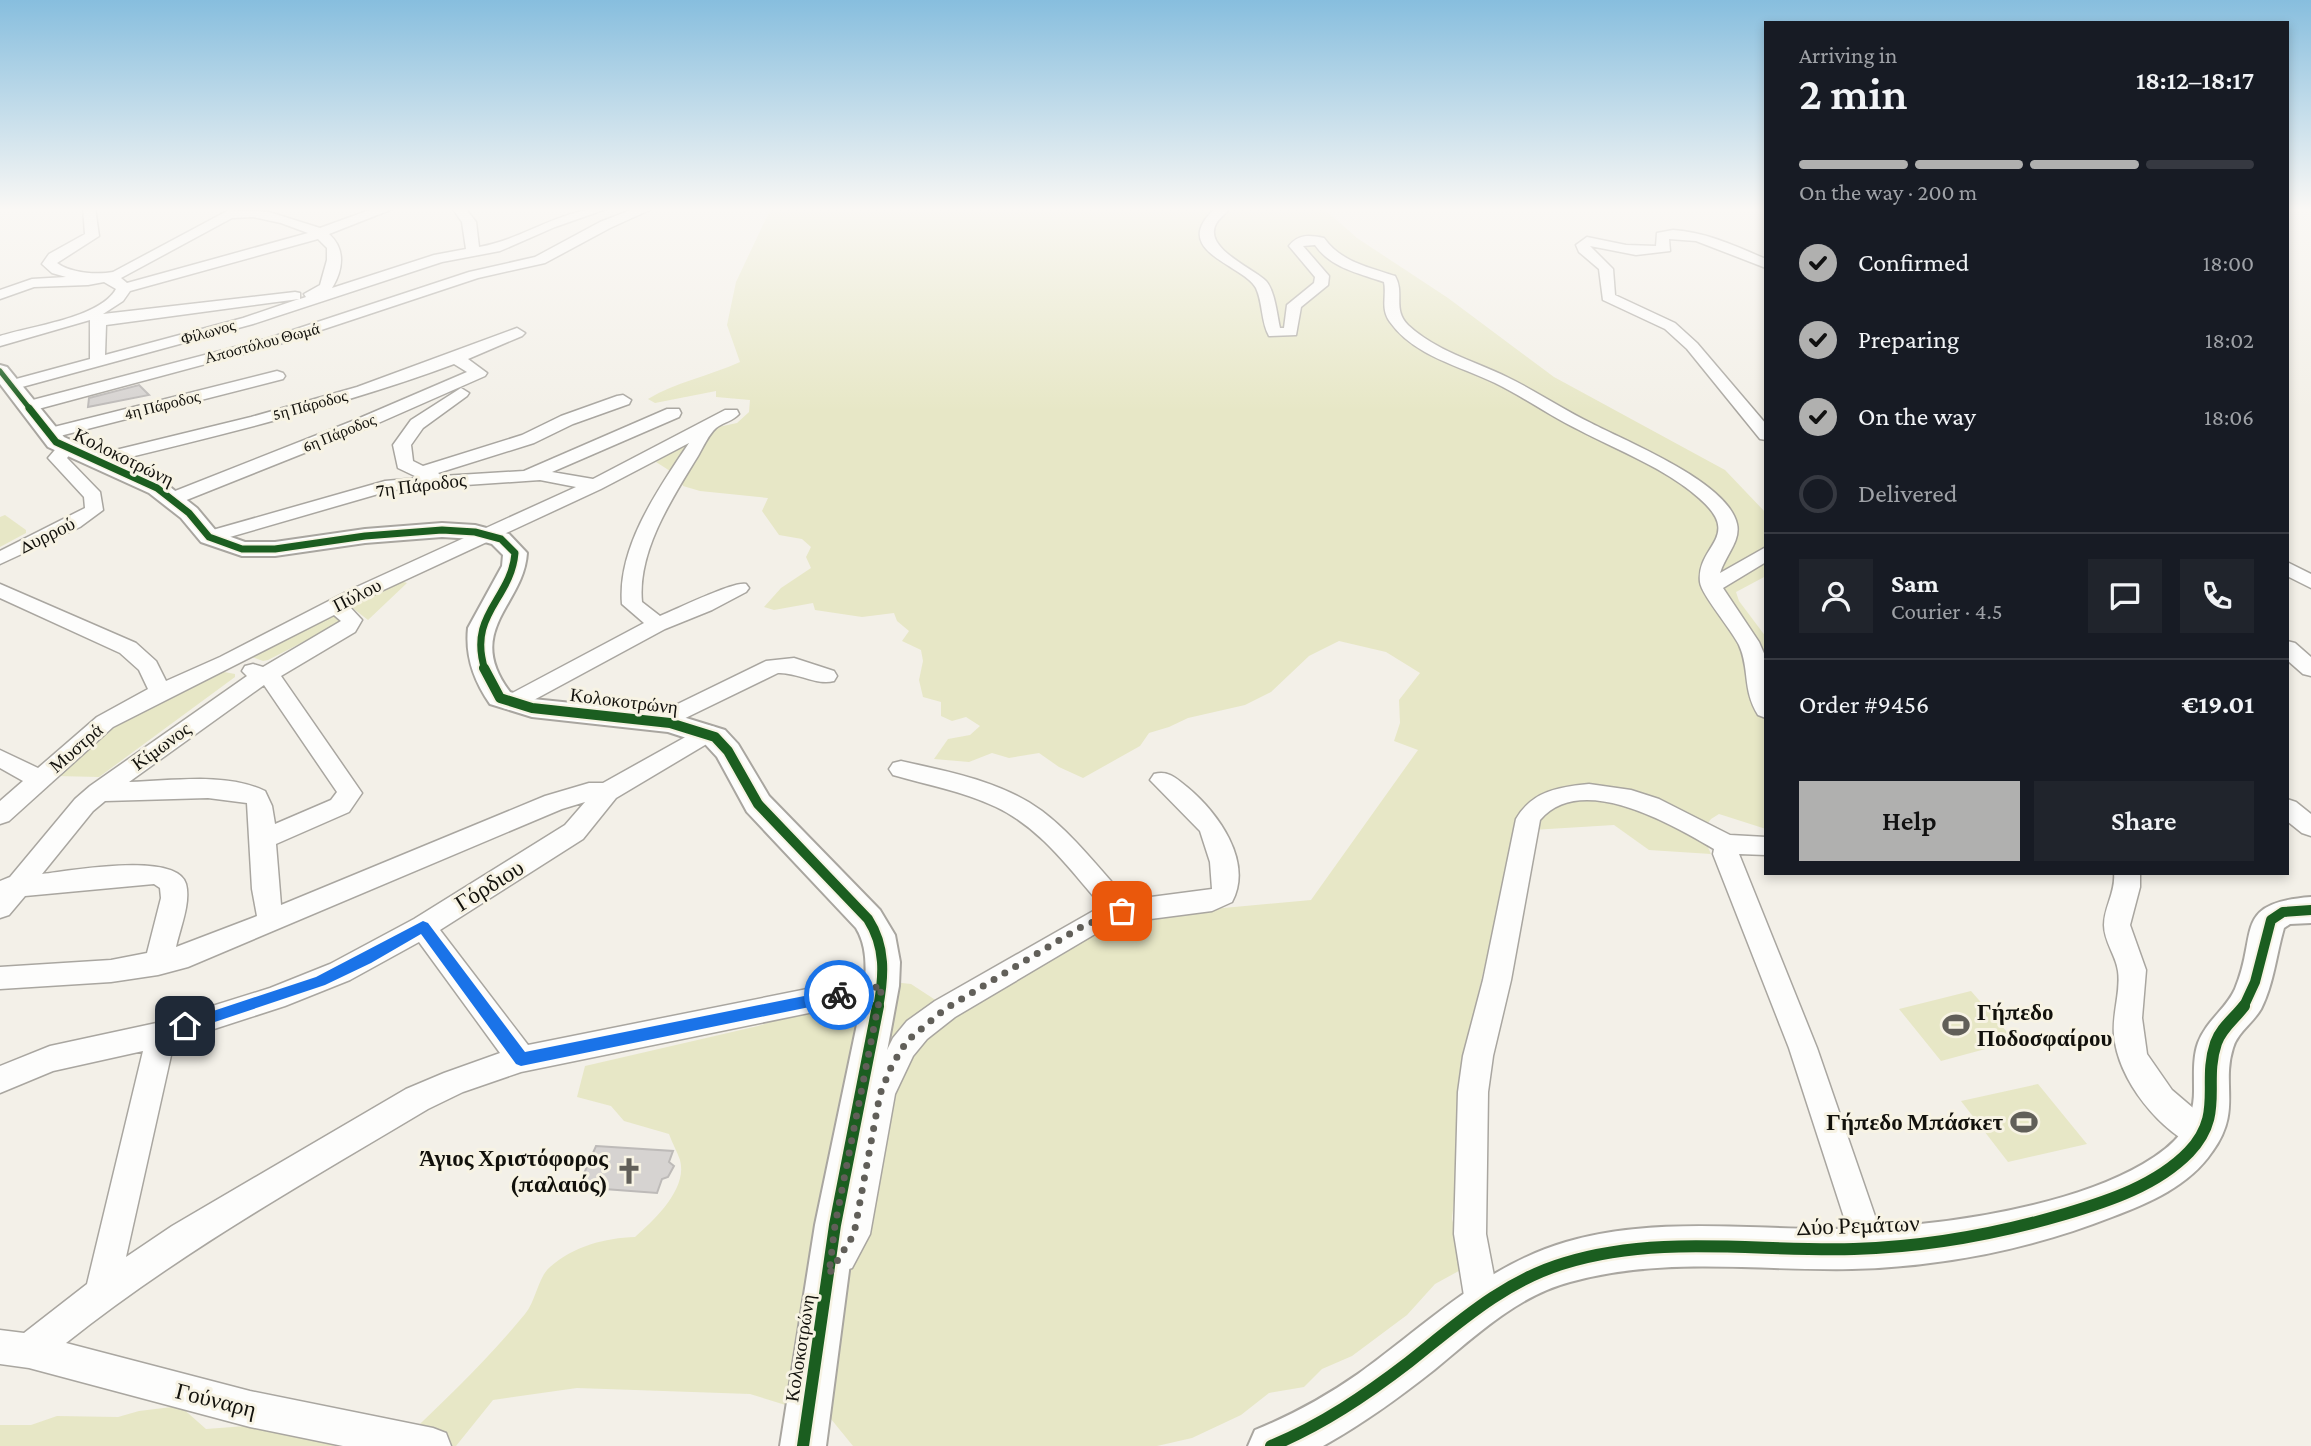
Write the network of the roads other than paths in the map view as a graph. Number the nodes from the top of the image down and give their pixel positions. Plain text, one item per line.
1 (82, 275) edge
2 (113, 275) edge
3 (172, 275) edge
4 (330, 275) edge
5 (383, 275) edge
6 (473, 275) edge
7 (1247, 275) edge
8 (1322, 275) edge
9 (1380, 275) edge
10 (1610, 275) edge
11 (103, 279) junction
12 (124, 288) junction
13 (0, 295) edge
14 (311, 298) junction
15 (98, 317) junction
16 (517, 333) dead end
17 (0, 341) edge
18 (457, 359) junction
19 (106, 361) junction
20 (479, 373) junction
21 (277, 376) dead end
22 (126, 379) junction
23 (13, 387) edge
24 (335, 398) junction
25 (623, 400) dead end
26 (673, 413) dead end
27 (731, 414) dead end
28 (361, 424) junction
29 (709, 426) junction
30 (1764, 433) edge
31 (57, 441) junction
32 (402, 445) junction
33 (97, 460) junction
34 (422, 472) junction
35 (528, 475) junction
36 (441, 481) junction
37 (595, 485) junction
38 (173, 499) junction
39 (489, 534) junction
40 (209, 537) junction
41 (1764, 554) edge
42 (0, 558) edge
43 (2289, 569) edge
44 (2311, 582) edge
45 (1712, 587) junction
46 (739, 588) dead end
47 (0, 590) edge
48 (343, 612) junction
49 (658, 624) junction
50 (2289, 651) edge
51 (228, 662) junction
52 (2311, 668) edge
53 (264, 674) junction
54 (826, 676) dead end
55 (160, 692) junction
56 (510, 703) junction
57 (1764, 705) edge
58 (661, 721) junction
59 (707, 733) junction
60 (0, 758) edge
61 (901, 769) dead end
62 (39, 779) junction
63 (1162, 780) dead end
64 (99, 792) junction
65 (607, 792) junction
66 (2289, 810) edge
67 (0, 815) edge
68 (2311, 827) edge
69 (263, 839) junction
70 (1727, 845) junction
71 (1764, 846) edge
72 (2127, 875) edge
73 (9, 887) edge
74 (0, 908) edge
75 (2311, 910) edge
76 (1122, 911) junction
77 (271, 922) junction
78 (423, 927) junction
79 (158, 964) junction
80 (0, 978) edge
81 (882, 986) junction
82 (161, 1034) junction
83 (521, 1059) junction
84 (0, 1080) edge
85 (2202, 1135) junction
86 (1870, 1248) junction
87 (829, 1274) junction
88 (101, 1294) junction
89 (1482, 1302) junction
90 (15, 1349) edge
91 (433, 1446) edge
92 (803, 1446) edge
93 (1271, 1446) edge

1 - 11 street
2 - 11 street
3 - 12 street
4 - 14 street
5 - 14 street, Φίλωνος
6 - 22 street, Αποστόλου Θωμά
7 - 8 street
9 - 45 street
10 - 30 street
11 - 12 street
11 - 13 street
12 - 15 street
14 - 15 street
14 - 19 street, Φίλωνος
15 - 17 street
15 - 19 street
16 - 18 street, 5η Πάροδος
18 - 20 street
18 - 24 street, 5η Πάροδος
19 - 22 street
19 - 23 street, Φίλωνος
20 - 28 street, 6η Πάροδος
20 - 32 street
21 - 31 street, 4η Πάροδος
22 - 23 street, Αποστόλου Θωμά
23 - 31 street, Κολοκοτρώνη
24 - 28 street
24 - 33 street, 5η Πάροδος
25 - 34 street
26 - 35 street
27 - 29 street, Πύλου
28 - 32 street
28 - 38 street, 6η Πάροδος
29 - 37 street, Πύλου
29 - 49 street
31 - 33 street, Κολοκοτρώνη
31 - 42 street, Δυρρού
32 - 34 street
33 - 38 street, Κολοκοτρώνη
34 - 36 street
35 - 36 street, 7η Πάροδος
35 - 37 street, 7η Πάροδος
36 - 40 street, 7η Πάροδος
37 - 39 street, Πύλου
38 - 40 street, Κολοκοτρώνη
39 - 40 street, Κολοκοτρώνη
39 - 48 street, Πύλου
39 - 56 street
41 - 45 street
43 - 44 street
45 - 57 street
46 - 49 street
47 - 55 street
48 - 51 street, Πύλου
48 - 53 street, Κίμωνος
49 - 56 street
50 - 52 street
51 - 53 street
51 - 55 street, Πύλου
53 - 64 street, Κίμωνος
53 - 69 street
54 - 58 street
55 - 62 street, Μυστρά
56 - 58 street, Κολοκοτρώνη
58 - 59 street, Κολοκοτρώνη
59 - 65 street, Γόρδιου
59 - 81 street, Κολοκοτρώνη
60 - 62 street
61 - 76 street
62 - 67 street, Μυστρά
63 - 76 street
64 - 69 street
64 - 73 street, Κίμωνος
65 - 77 street, Γόρδιου
65 - 78 street, Γόρδιου
66 - 68 street
69 - 77 street
70 - 71 street
70 - 86 street
70 - 89 street
72 - 85 street
73 - 74 street, Κίμωνος
73 - 79 street
75 - 85 street, Δύο Ρεμάτων
76 - 87 street
77 - 79 street, Γόρδιου
78 - 82 street, Γόρδιου
78 - 83 street
79 - 80 street, Γόρδιου
81 - 83 street
81 - 87 street, Κολοκοτρώνη
82 - 84 street, Γόρδιου
82 - 88 street
83 - 88 street
85 - 86 street, Δύο Ρεμάτων
86 - 89 street, Δύο Ρεμάτων
87 - 92 street, Κολοκοτρώνη
88 - 90 street
89 - 93 street, Δύο Ρεμάτων
90 - 91 street, Γούναρη

